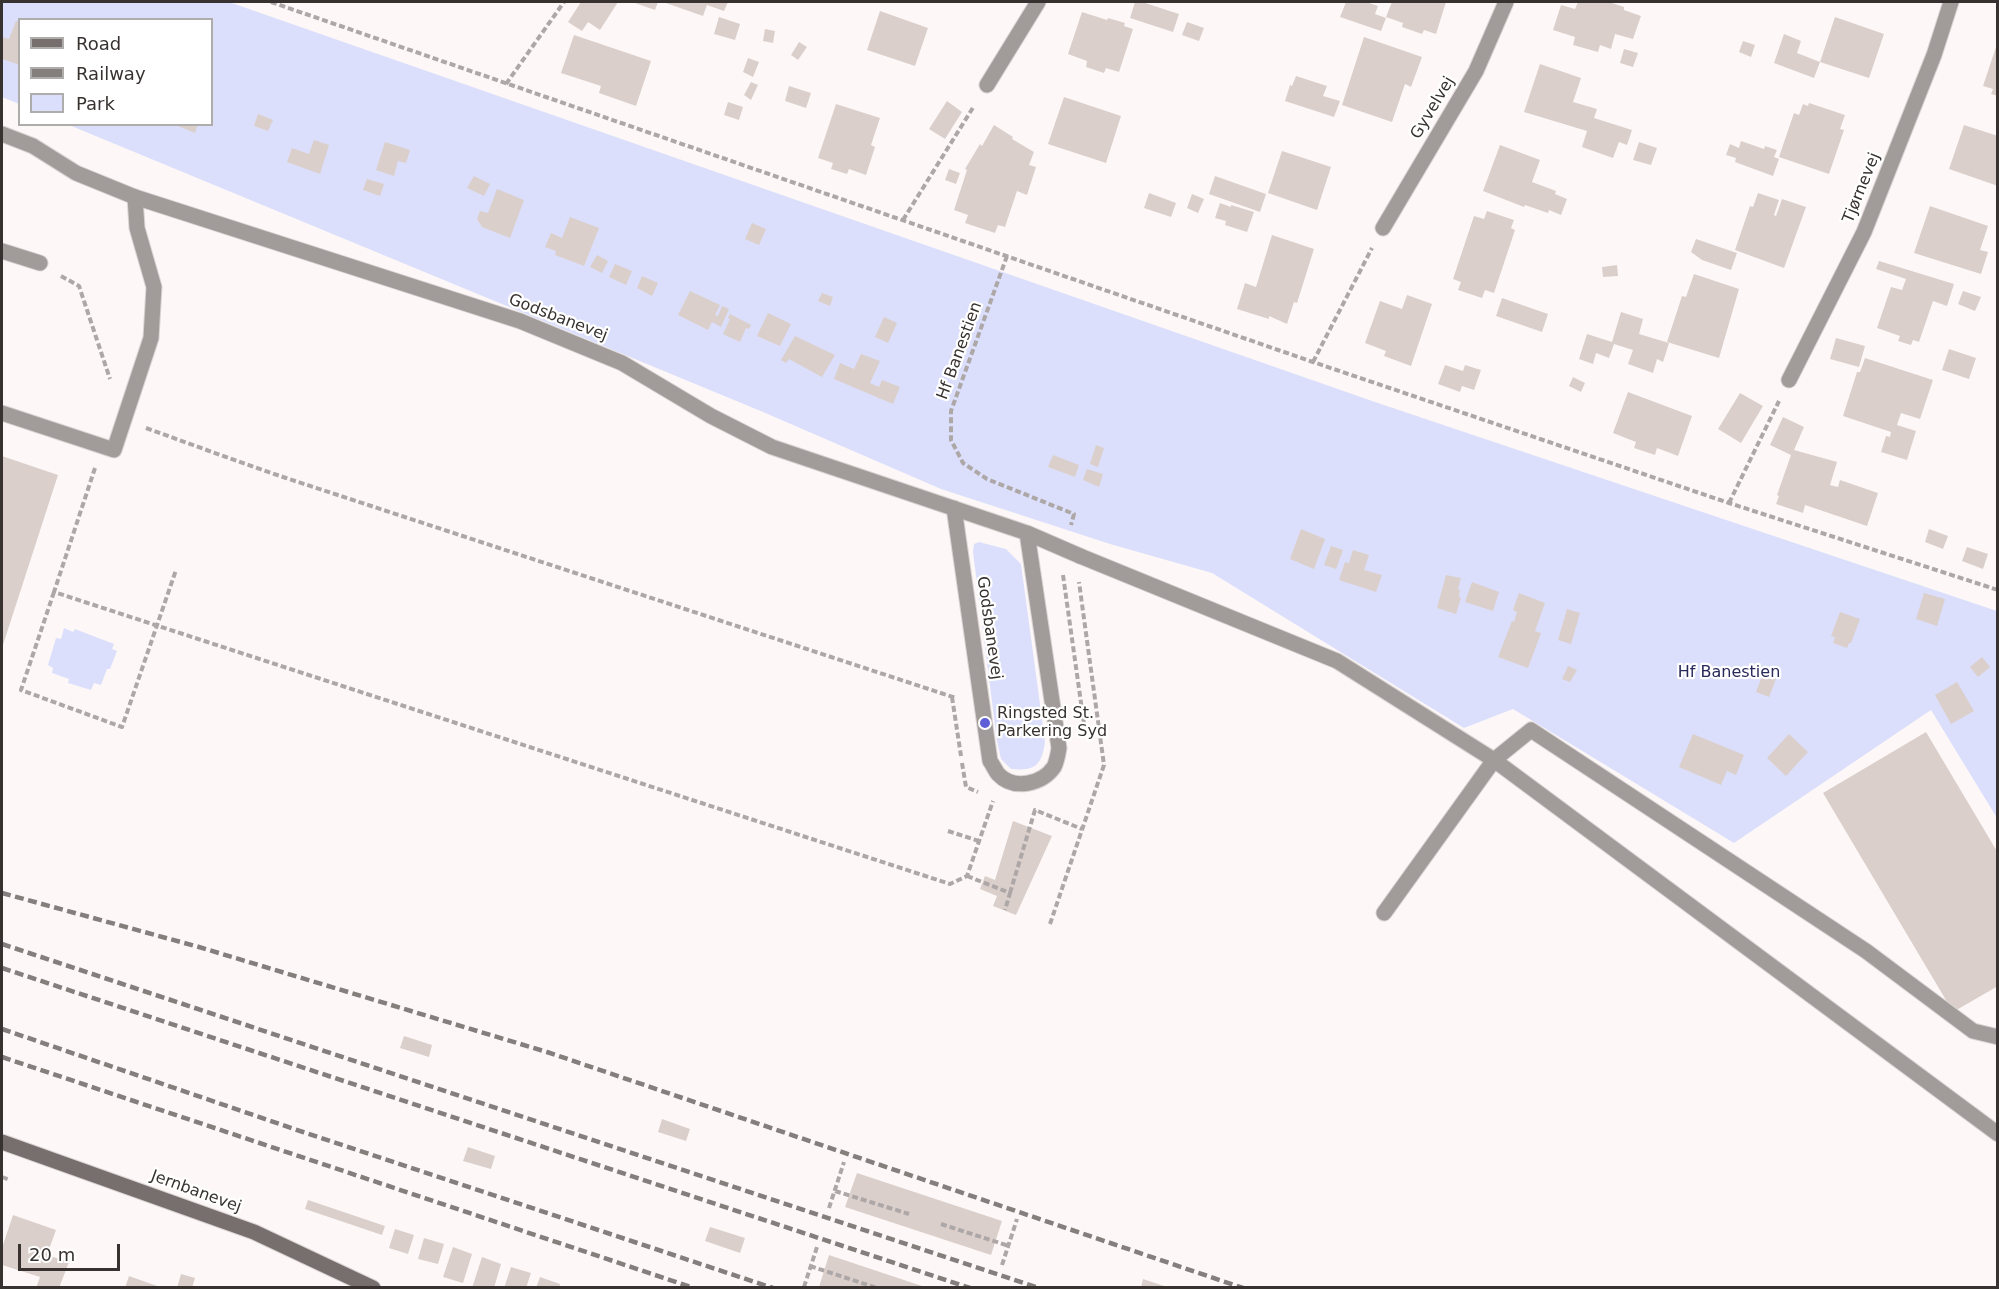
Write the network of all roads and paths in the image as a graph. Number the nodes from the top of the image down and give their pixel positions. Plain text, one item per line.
1 (271, 2) edge
2 (564, 2) edge
3 (1038, 2) edge
4 (1506, 2) edge
5 (1951, 2) edge
6 (506, 84) junction
7 (987, 85) joint
8 (2, 134) edge
9 (135, 197) junction
10 (903, 220) junction
11 (1383, 228) joint
12 (2, 251) edge
13 (1007, 256) junction
14 (40, 263) dead end
15 (79, 286) dead end
16 (104, 360) dead end
17 (1313, 362) junction
18 (1789, 380) joint
19 (2, 413) edge
20 (123, 419) junction
21 (102, 446) junction
22 (1730, 503) junction
23 (954, 508) junction
24 (1028, 533) junction
25 (1080, 556) junction
26 (176, 570) dead end
27 (1998, 590) edge
28 (54, 592) junction
29 (158, 626) junction
30 (982, 706) junction
31 (1494, 760) junction
32 (994, 797) dead end
33 (1082, 830) junction
34 (948, 831) dead end
35 (979, 841) junction
36 (968, 876) junction
37 (1011, 893) junction
38 (1005, 910) dead end
39 (1384, 913) dead end
40 (1050, 924) dead end
41 (1998, 1037) edge
42 (1998, 1134) edge
43 (2, 1142) edge
44 (844, 1162) dead end
45 (2, 1177) edge
46 (10, 1180) dead end
47 (835, 1191) junction
48 (829, 1208) dead end
49 (909, 1214) dead end
50 (1017, 1219) dead end
51 (941, 1224) dead end
52 (1009, 1246) junction
53 (817, 1247) dead end
54 (1002, 1265) dead end
55 (810, 1266) junction
56 (373, 1287) edge
57 (804, 1287) edge
58 (877, 1287) edge

1 - 6 path
2 - 6 path
3 - 7 street
4 - 11 street, Gyvelvej
5 - 18 street, Tjørnevej
6 - 10 path
7 - 10 path
8 - 9 street, Godsbanevej
9 - 20 street
9 - 23 street, Godsbanevej
10 - 13 path
11 - 17 path
12 - 14 street
13 - 17 path
13 - 25 path, Hf Banestien
15 - 16 path
17 - 22 path
18 - 22 path
19 - 21 street
20 - 21 street
20 - 30 path
21 - 28 path
22 - 27 path
23 - 24 street, Godsbanevej
23 - 30 street, Godsbanevej
24 - 25 street, Godsbanevej
24 - 30 street, Godsbanevej
25 - 31 street, Godsbanevej
25 - 33 path
26 - 29 path
28 - 29 path
28 - 29 path
29 - 36 path
31 - 39 street
31 - 41 street
31 - 42 street, Godsbanevej
32 - 35 path
33 - 37 path
33 - 40 path
34 - 35 path
35 - 36 path
36 - 37 path
37 - 38 path
43 - 56 main road, Jernbanevej
44 - 47 path
45 - 46 path
47 - 48 path
47 - 49 path
50 - 52 path
51 - 52 path
52 - 54 path
53 - 55 path
55 - 57 path
55 - 58 path

